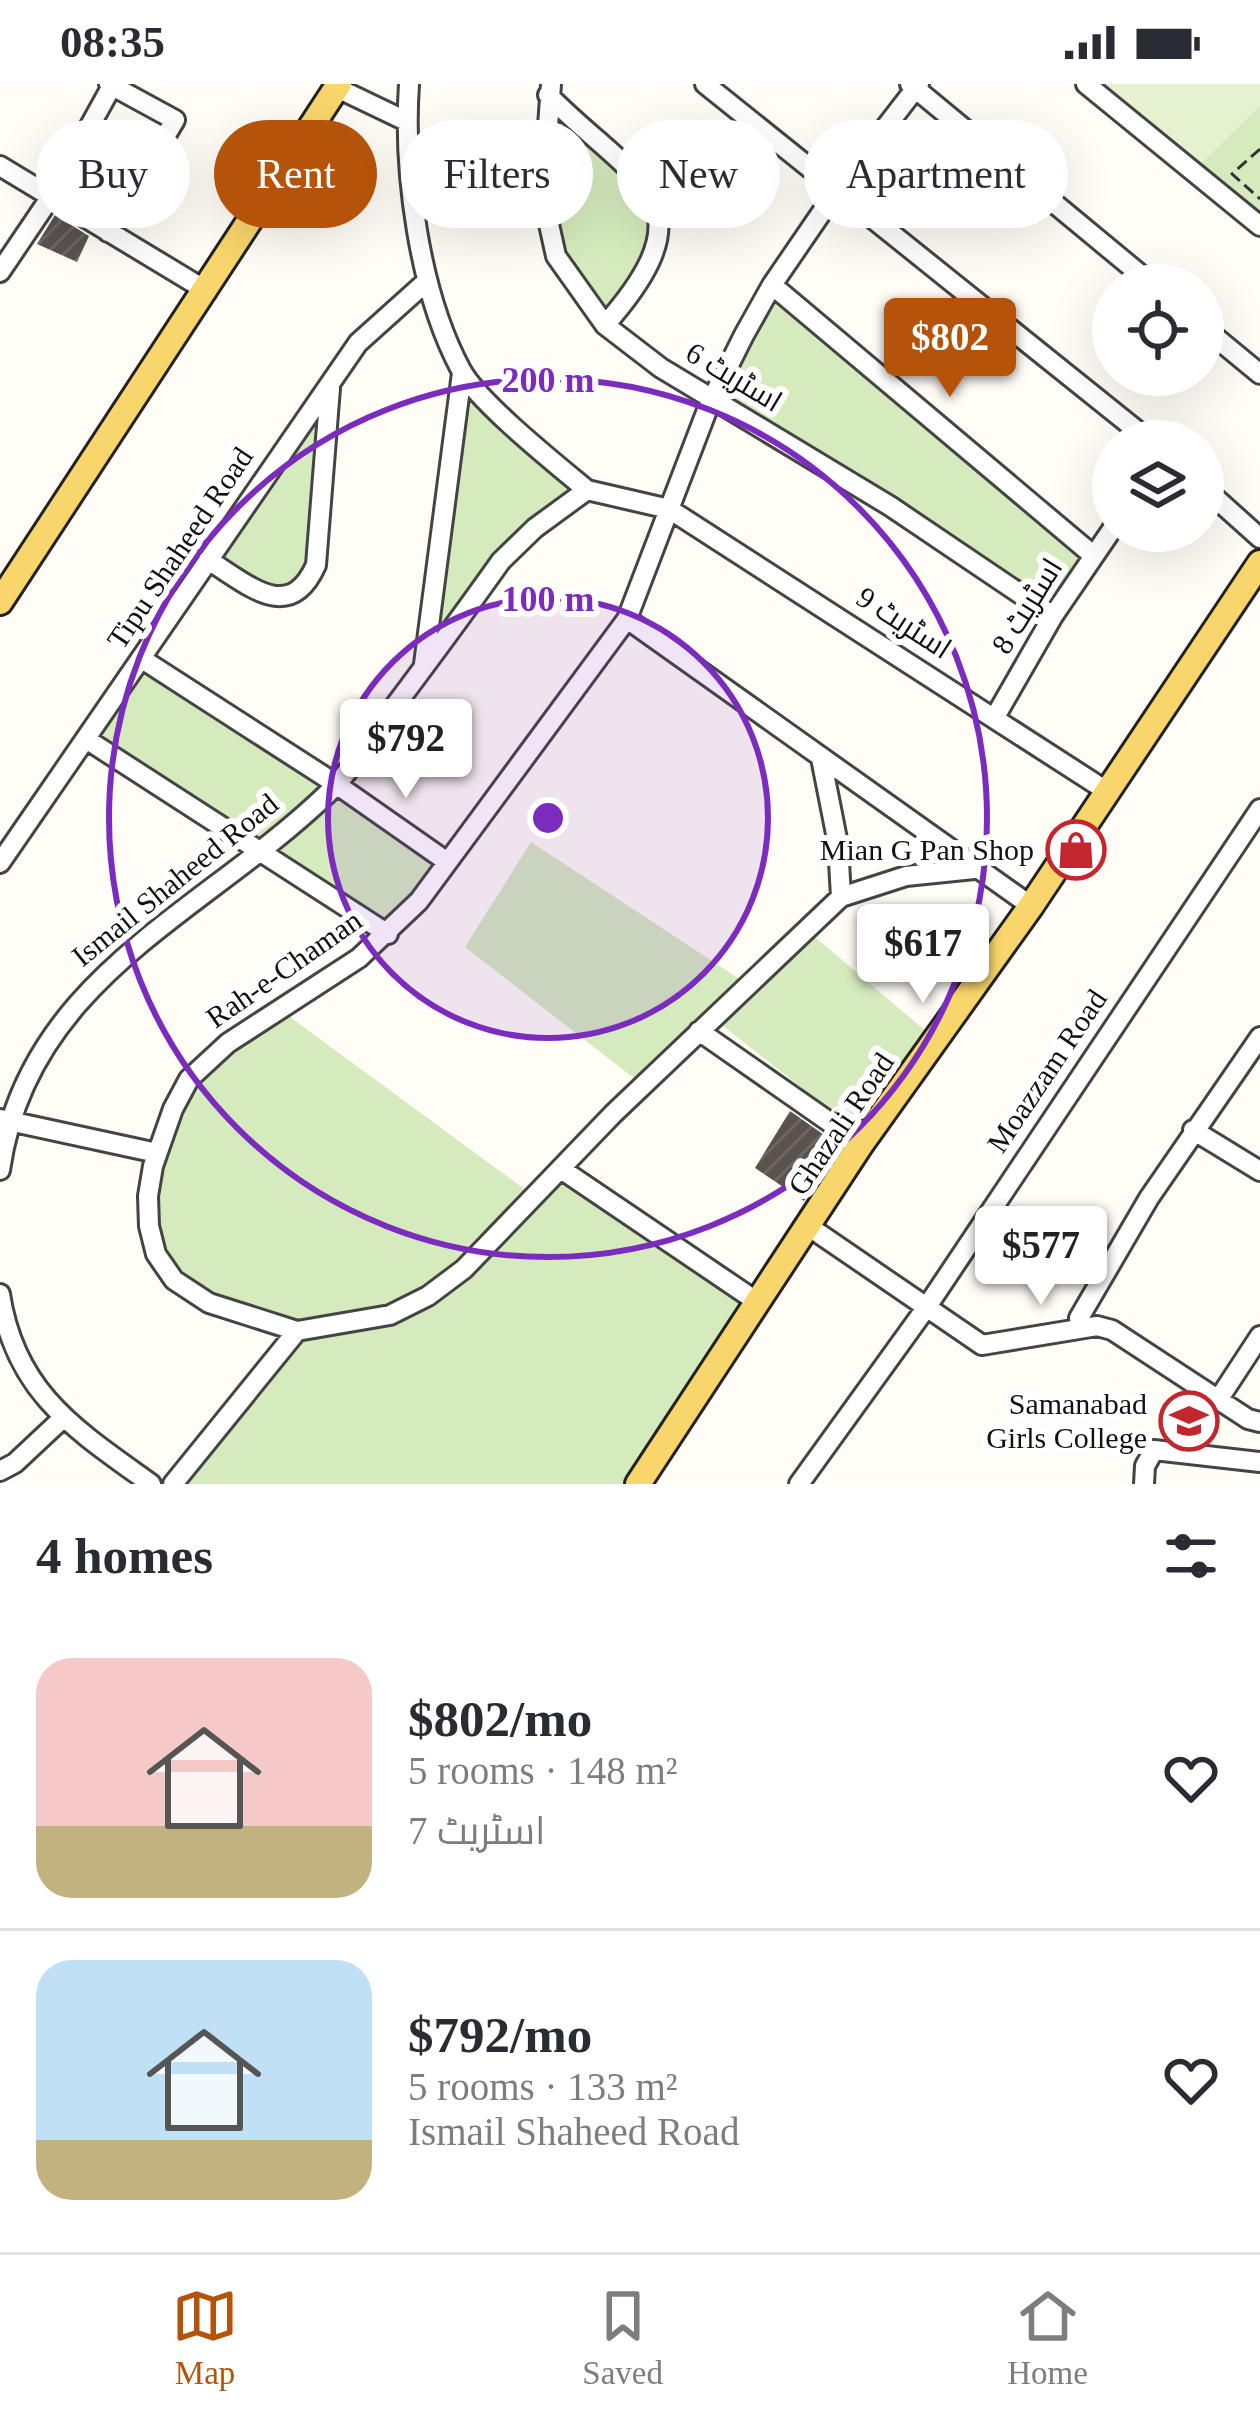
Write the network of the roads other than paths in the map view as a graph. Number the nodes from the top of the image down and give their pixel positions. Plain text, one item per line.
1 (409, 84) edge
2 (705, 84) edge
3 (1086, 84) edge
4 (112, 85) edge
5 (915, 85) edge
6 (338, 86) edge
7 (550, 90) edge
8 (93, 120) edge
9 (402, 120) edge
10 (406, 120) edge
11 (889, 120) edge
12 (804, 164) edge
13 (0, 166) edge
14 (36, 188) edge
15 (36, 218) edge
16 (1260, 226) edge
17 (100, 228) edge
18 (420, 228) edge
19 (811, 228) edge
20 (884, 228) edge
21 (107, 232) junction
22 (1128, 264) edge
23 (0, 272) edge
24 (427, 281) junction
25 (772, 285) junction
26 (207, 291) junction
27 (605, 325) junction
28 (1224, 344) edge
29 (462, 374) junction
30 (1260, 374) edge
31 (330, 383) junction
32 (712, 398) junction
33 (1124, 420) edge
34 (587, 490) junction
35 (1224, 506) edge
36 (669, 508) junction
37 (1260, 538) edge
38 (1097, 552) edge
39 (1094, 556) junction
40 (208, 560) junction
41 (1260, 562) edge
42 (0, 602) edge
43 (1053, 616) junction
44 (627, 619) junction
45 (142, 659) junction
46 (423, 669) junction
47 (995, 717) junction
48 (86, 739) junction
49 (821, 758) junction
50 (336, 784) junction
51 (1105, 790) junction
52 (1260, 809) edge
53 (260, 850) junction
54 (446, 861) junction
55 (0, 863) edge
56 (974, 868) junction
57 (841, 897) junction
58 (1031, 906) junction
59 (388, 934) junction
60 (699, 1031) junction
61 (1260, 1037) edge
62 (5, 1120) edge
63 (1193, 1130) junction
64 (861, 1144) junction
65 (157, 1153) junction
66 (0, 1169) edge
67 (561, 1169) junction
68 (1260, 1171) edge
69 (808, 1226) junction
70 (0, 1294) edge
71 (759, 1303) junction
72 (926, 1308) junction
73 (1079, 1326) junction
74 (297, 1331) junction
75 (1260, 1336) edge
76 (1218, 1400) junction
77 (62, 1419) junction
78 (1260, 1422) edge
79 (1260, 1462) edge
80 (0, 1471) edge
81 (151, 1484) edge
82 (173, 1484) edge
83 (638, 1484) edge
84 (800, 1484) edge
85 (1144, 1484) edge

1 - 10 street
2 - 12 street
3 - 16 street
4 - 8 street
4 - 21 street
5 - 11 street, Rah-e-Chaman
5 - 22 street
6 - 9 street
6 - 26 main road
7 - 27 street, اسٹریٹ 6
7 - 27 street
13 - 14 street
15 - 23 street
17 - 21 street
18 - 24 street
19 - 25 street, Rah-e-Chaman
20 - 33 street
21 - 26 street
24 - 29 street
24 - 31 street, Tipu Shaheed Road
25 - 32 street, Rah-e-Chaman
25 - 39 street
26 - 42 main road
27 - 32 street, اسٹریٹ 6
28 - 30 street
29 - 34 street
29 - 46 street, Ismail Shaheed Road
31 - 40 street, Tipu Shaheed Road
31 - 40 street
32 - 36 street, Rah-e-Chaman
32 - 43 street, اسٹریٹ 6
34 - 36 street
34 - 46 street
35 - 37 street
36 - 44 street, Rah-e-Chaman
36 - 47 street, اسٹریٹ 9
38 - 39 street, اسٹریٹ 8
39 - 43 street, اسٹریٹ 8
40 - 45 street, Tipu Shaheed Road
41 - 51 main road, Ghazali Road
43 - 47 street, اسٹریٹ 8
44 - 49 street
44 - 54 street, Rah-e-Chaman
45 - 48 street, Tipu Shaheed Road
45 - 50 street
46 - 50 street, Ismail Shaheed Road
47 - 51 street, اسٹریٹ 9
48 - 53 street
48 - 55 street, Tipu Shaheed Road
49 - 56 street
49 - 57 street
50 - 53 street, Ismail Shaheed Road
50 - 54 street
51 - 58 main road, Ghazali Road
52 - 72 street, Moazzam Road
53 - 59 street
53 - 62 street, Ismail Shaheed Road
54 - 59 street, Rah-e-Chaman
56 - 57 street, Rah-e-Chaman
56 - 58 street
57 - 60 street, Rah-e-Chaman
58 - 64 main road, Ghazali Road
59 - 65 street, Rah-e-Chaman
60 - 64 street
60 - 67 street, Rah-e-Chaman
61 - 63 street
62 - 65 street
62 - 66 street, Ismail Shaheed Road
63 - 68 street
63 - 73 street
64 - 69 main road, Ghazali Road
65 - 74 street, Rah-e-Chaman
67 - 71 street
67 - 74 street, Rah-e-Chaman
69 - 71 main road, Ghazali Road
69 - 72 street
70 - 77 street
71 - 83 main road, Ghazali Road
72 - 73 street
72 - 84 street, Moazzam Road
73 - 76 street
74 - 82 street
75 - 76 street
76 - 78 street
77 - 80 street
77 - 81 street
79 - 85 street

